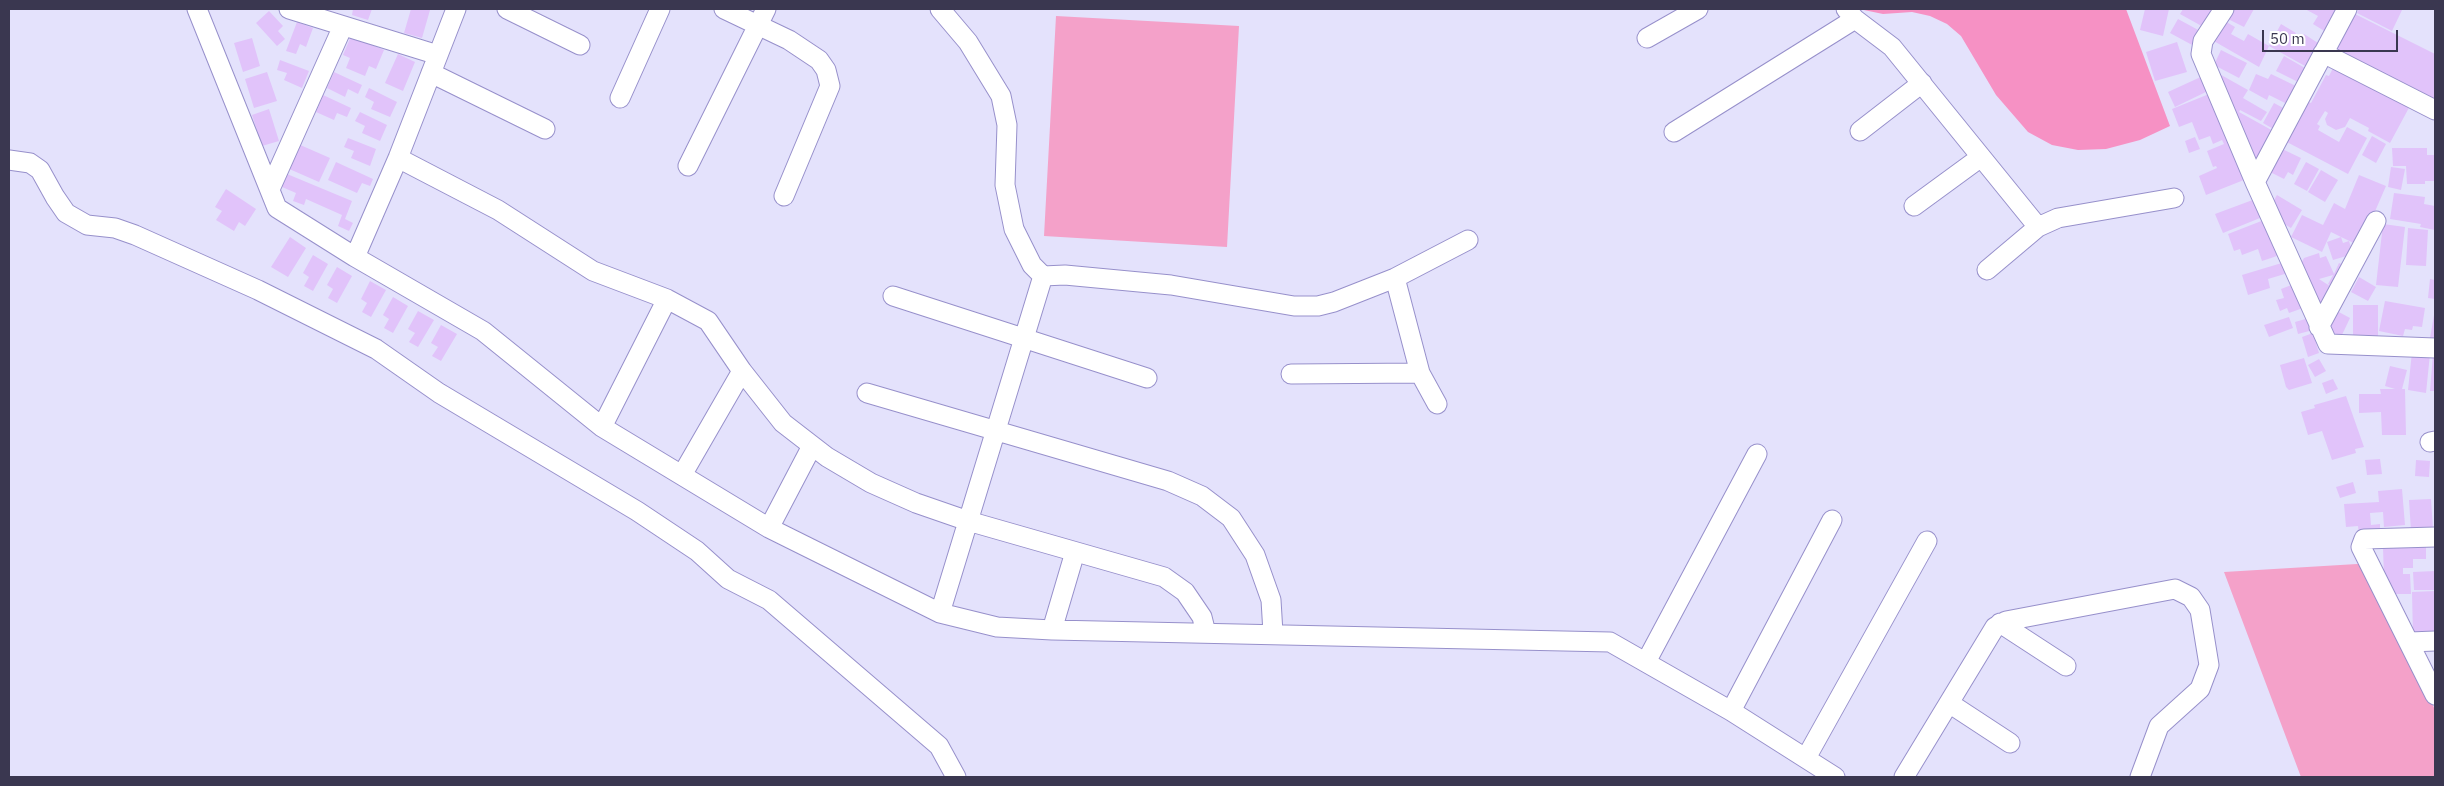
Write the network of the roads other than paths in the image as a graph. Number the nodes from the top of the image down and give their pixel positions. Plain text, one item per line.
1 (196, 9) edge
2 (289, 9) edge
3 (456, 9) edge
4 (507, 9) edge
5 (660, 9) edge
6 (724, 9) edge
7 (766, 9) edge
8 (940, 9) edge
9 (1698, 9) edge
10 (2224, 9) edge
11 (2347, 9) edge
12 (1851, 14) edge
13 (343, 26) junction
14 (758, 26) junction
15 (1647, 38) dead end
16 (580, 45) dead end
17 (2323, 54) junction
18 (435, 64) junction
19 (1922, 83) junction
20 (620, 98) dead end
21 (2435, 110) edge
22 (545, 129) dead end
23 (1860, 131) dead end
24 (1674, 132) dead end
25 (1981, 156) junction
26 (398, 158) junction
27 (9, 160) edge
28 (688, 166) dead end
29 (2255, 182) junction
30 (270, 189) junction
31 (784, 196) dead end
32 (2174, 198) dead end
33 (1914, 206) dead end
34 (2376, 222) dead end
35 (2038, 227) junction
36 (1468, 240) dead end
37 (355, 257) junction
38 (1987, 270) dead end
39 (1044, 276) junction
40 (1395, 278) junction
41 (892, 296) dead end
42 (667, 299) junction
43 (2319, 327) junction
44 (1026, 338) junction
45 (2435, 348) edge
46 (742, 371) junction
47 (1420, 373) junction
48 (1290, 374) dead end
49 (1147, 378) dead end
50 (867, 392) dead end
51 (1437, 404) dead end
52 (602, 427) junction
53 (997, 430) junction
54 (812, 446) junction
55 (1757, 454) dead end
56 (682, 475) junction
57 (1832, 520) dead end
58 (968, 521) junction
59 (769, 528) junction
60 (2435, 537) edge
61 (1926, 541) dead end
62 (1075, 552) junction
63 (940, 613) junction
64 (2000, 623) junction
65 (1052, 630) junction
66 (1206, 633) junction
67 (1273, 633) junction
68 (2435, 641) edge
69 (2410, 642) junction
70 (1646, 662) junction
71 (2066, 666) dead end
72 (2435, 695) edge
73 (1949, 703) junction
74 (1731, 711) junction
75 (2010, 743) dead end
76 (1806, 758) junction
77 (956, 777) edge
78 (1835, 777) edge
79 (1904, 777) edge
80 (2140, 777) edge

1 - 30 street
2 - 13 street
3 - 18 street
4 - 16 street
5 - 20 street
6 - 14 street
7 - 14 street
8 - 39 street
9 - 15 street
10 - 29 street
11 - 17 street
12 - 19 street
12 - 24 street
13 - 18 street
13 - 30 street
14 - 28 street
14 - 31 street
17 - 21 street
17 - 29 street
18 - 22 street
18 - 26 street
19 - 23 street
19 - 25 street
25 - 33 street
25 - 35 street
26 - 37 street
26 - 42 street
27 - 77 street
29 - 43 street
30 - 37 street
32 - 35 street
34 - 43 street
35 - 38 street
36 - 40 street
37 - 52 street
39 - 40 street
39 - 44 street
40 - 47 street
41 - 44 street
42 - 46 street
42 - 52 street
43 - 45 street
44 - 49 street
44 - 53 street
46 - 54 street
46 - 56 street
47 - 48 street
47 - 51 street
50 - 53 street
52 - 56 street
53 - 58 street
53 - 67 street
54 - 58 street
54 - 59 street
55 - 70 street
56 - 59 street
57 - 74 street
58 - 62 street
58 - 63 street
59 - 63 street
60 - 69 street
61 - 76 street
62 - 65 street
62 - 66 street
63 - 65 street
64 - 71 street
64 - 73 street
64 - 80 street
65 - 66 street
66 - 67 street
67 - 70 street
68 - 69 street
69 - 72 street
70 - 74 street
73 - 75 street
73 - 79 street
74 - 76 street
76 - 78 street

